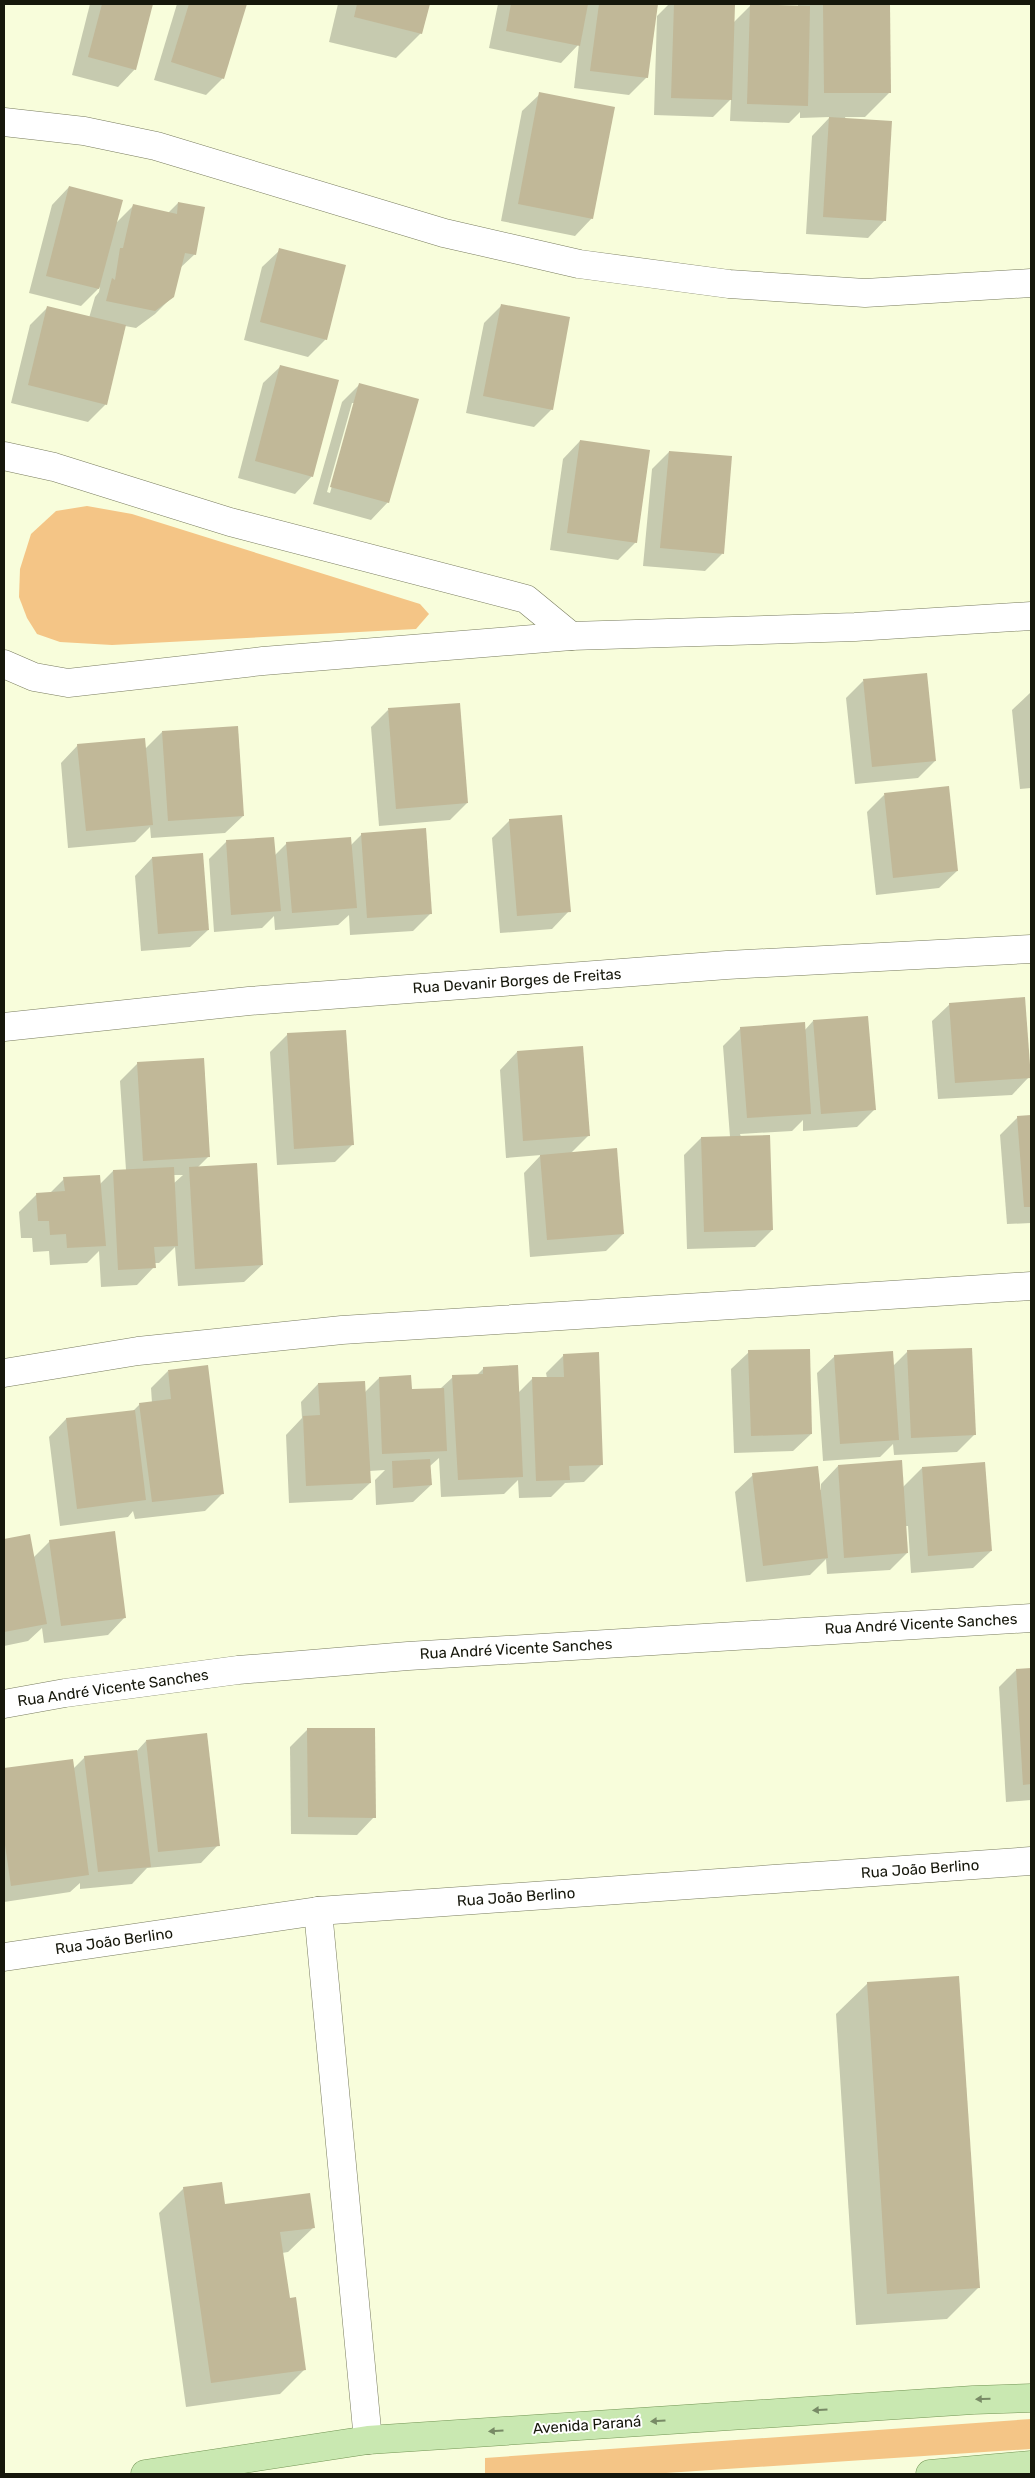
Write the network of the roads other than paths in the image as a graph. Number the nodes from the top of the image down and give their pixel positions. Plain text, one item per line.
1 (4, 122) edge
2 (1031, 283) edge
3 (4, 456) edge
4 (1031, 616) edge
5 (571, 636) junction
6 (4, 664) edge
7 (1031, 949) edge
8 (4, 1026) edge
9 (1031, 1286) edge
10 (4, 1373) edge
11 (1031, 1618) edge
12 (4, 1704) edge
13 (1031, 1862) edge
14 (318, 1911) junction
15 (4, 1957) edge
16 (1031, 2398) edge
17 (368, 2440) junction
18 (1031, 2466) edge
19 (145, 2474) edge
20 (930, 2474) edge

1 - 2 street
3 - 5 street
4 - 5 street
5 - 6 street
7 - 8 street, Rua Devanir Borges de Freitas
9 - 10 street
11 - 12 street, Rua André Vicente Sanches
13 - 14 street, Rua João Berlino
14 - 15 street, Rua João Berlino
14 - 17 street
16 -> 17 main road, Avenida Paraná
17 - 19 main road, Avenida Paraná
18 - 20 main road

